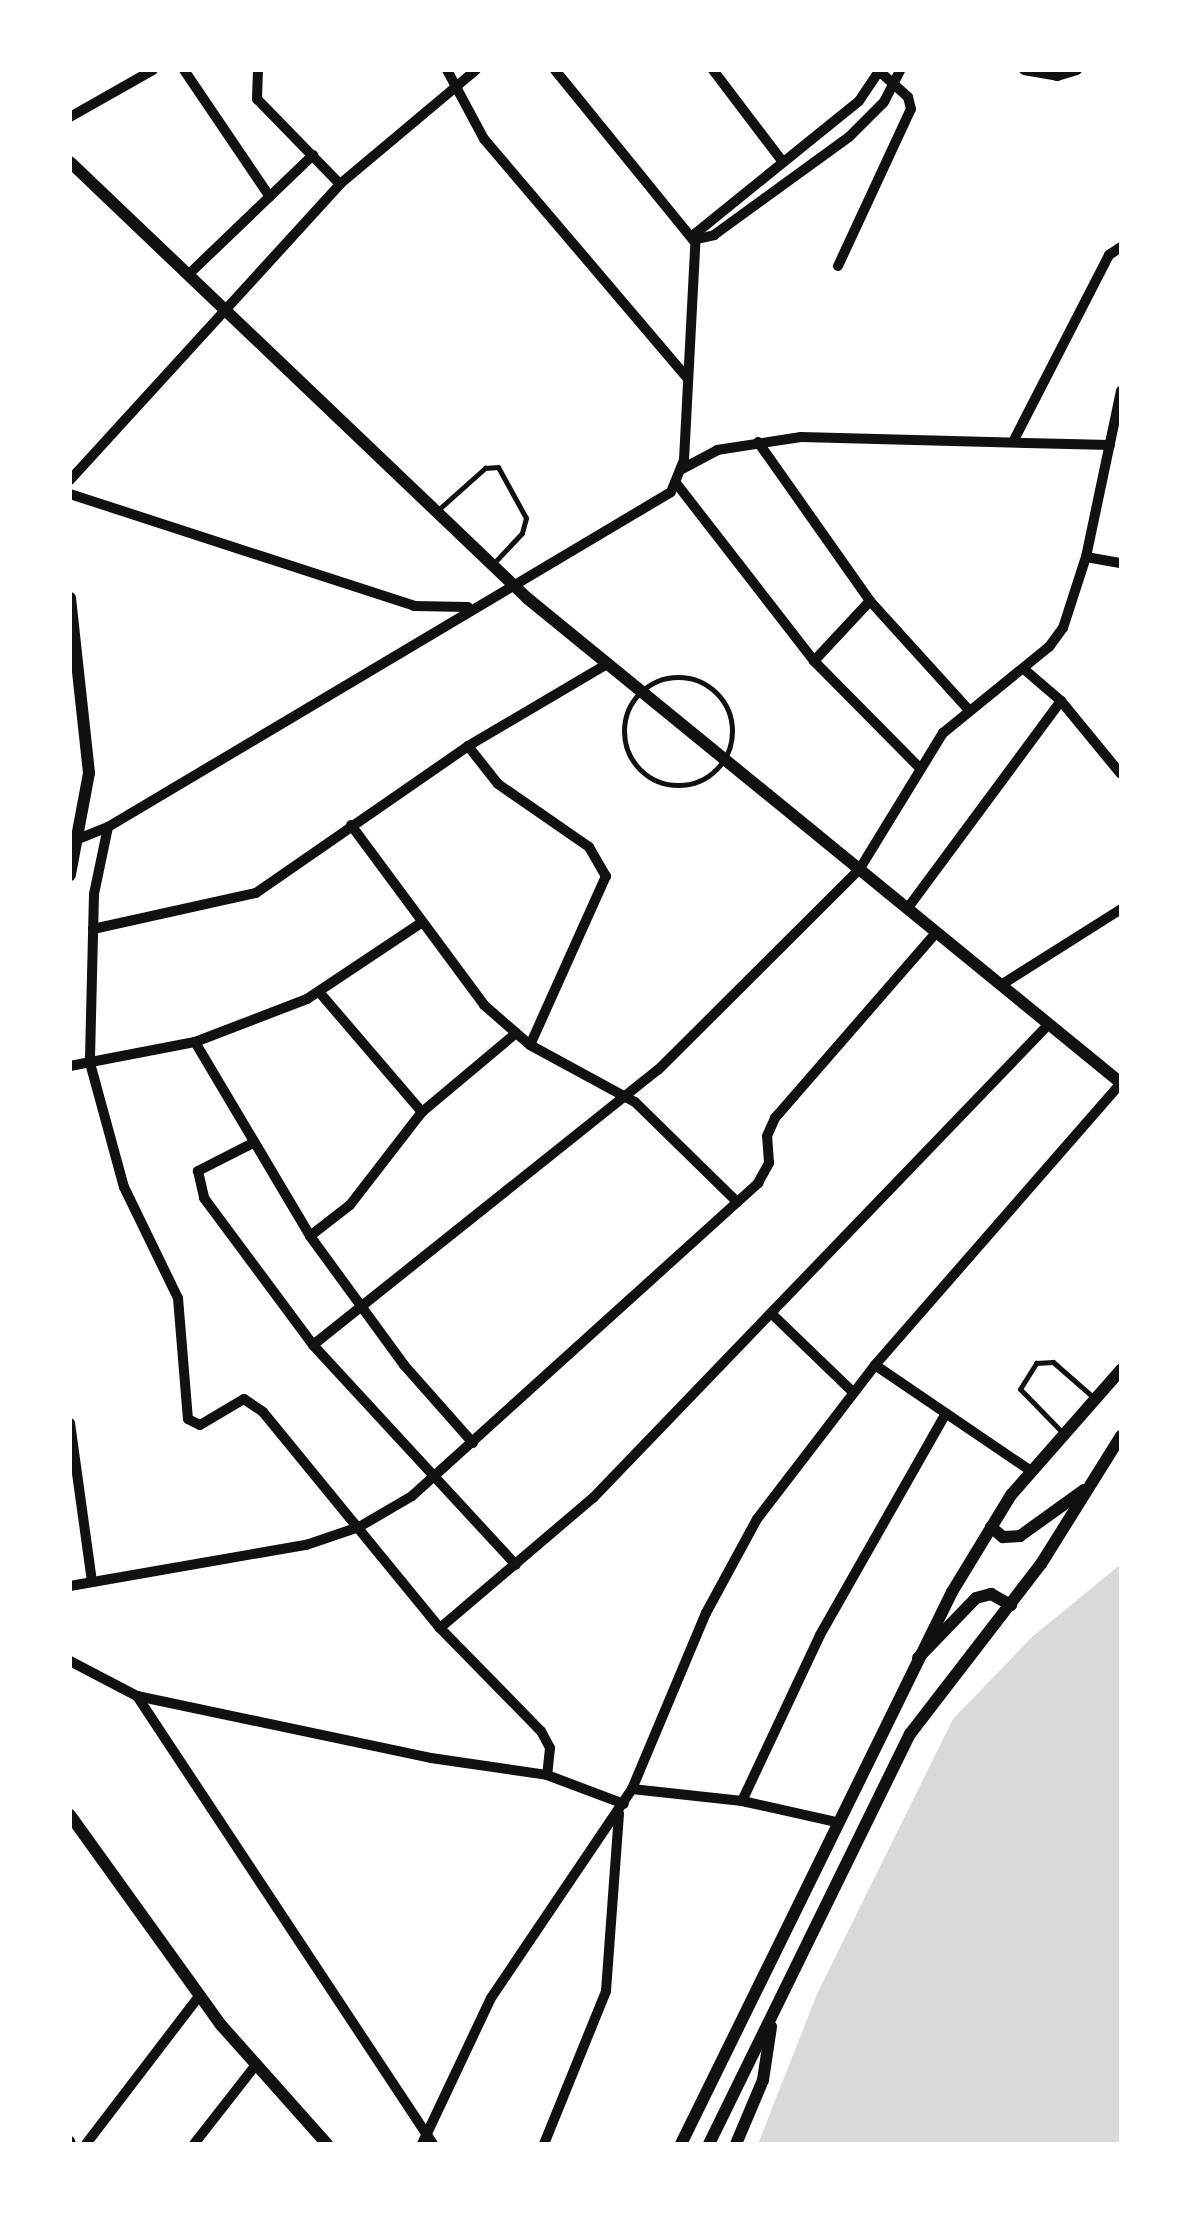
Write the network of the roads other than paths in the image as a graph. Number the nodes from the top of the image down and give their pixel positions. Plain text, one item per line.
1 (152, 70) edge
2 (184, 70) edge
3 (258, 70) edge
4 (446, 70) edge
5 (476, 70) edge
6 (554, 70) edge
7 (713, 70) edge
8 (879, 70) edge
9 (900, 70) edge
10 (1024, 70) edge
11 (1077, 70) edge
12 (895, 85) junction
13 (455, 90) junction
14 (70, 117) edge
15 (313, 155) junction
16 (782, 161) junction
17 (70, 162) edge
18 (340, 184) junction
19 (270, 197) junction
20 (694, 240) junction
21 (1121, 246) edge
22 (838, 266) dead end
23 (188, 274) junction
24 (224, 306) junction
25 (688, 380) junction
26 (1121, 391) edge
27 (1015, 438) junction
28 (758, 442) junction
29 (1110, 445) junction
30 (682, 469) junction
31 (70, 480) edge
32 (676, 482) junction
33 (70, 494) edge
34 (438, 509) junction
35 (1086, 556) junction
36 (1121, 563) edge
37 (493, 564) junction
38 (512, 582) junction
39 (70, 598) edge
40 (870, 601) junction
41 (469, 607) junction
42 (814, 661) junction
43 (604, 666) junction
44 (1026, 670) junction
45 (640, 695) junction
46 (1061, 701) junction
47 (968, 709) junction
48 (468, 746) junction
49 (721, 760) junction
50 (920, 767) junction
51 (1121, 774) edge
52 (351, 825) junction
53 (108, 827) junction
54 (76, 840) edge
55 (859, 870) junction
56 (70, 875) edge
57 (907, 909) junction
58 (1121, 909) edge
59 (421, 923) junction
60 (93, 928) junction
61 (936, 932) junction
62 (1001, 985) junction
63 (320, 993) junction
64 (1049, 1024) junction
65 (516, 1034) junction
66 (195, 1042) junction
67 (530, 1045) junction
68 (90, 1063) junction
69 (70, 1066) edge
70 (1121, 1083) edge
71 (627, 1096) junction
72 (422, 1112) junction
73 (253, 1143) junction
74 (738, 1202) junction
75 (310, 1236) junction
76 (361, 1308) junction
77 (774, 1316) junction
78 (313, 1344) junction
79 (875, 1365) junction
80 (1121, 1370) edge
81 (853, 1392) junction
82 (1093, 1398) junction
83 (946, 1413) junction
84 (70, 1423) edge
85 (1062, 1432) junction
86 (1121, 1436) edge
87 (473, 1443) junction
88 (1030, 1471) junction
89 (435, 1475) junction
90 (1085, 1489) junction
91 (991, 1526) junction
92 (360, 1527) junction
93 (516, 1565) junction
94 (92, 1581) junction
95 (70, 1586) edge
96 (1011, 1605) junction
97 (440, 1628) junction
98 (915, 1660) junction
99 (70, 1661) edge
100 (138, 1696) junction
101 (547, 1774) junction
102 (632, 1789) junction
103 (742, 1802) junction
104 (621, 1808) junction
105 (72, 1821) edge
106 (836, 1822) junction
107 (199, 1996) junction
108 (772, 2018) junction
109 (255, 2066) junction
110 (427, 2141) edge
111 (86, 2144) edge
112 (194, 2144) edge
113 (328, 2144) edge
114 (544, 2144) edge
115 (681, 2144) edge
116 (709, 2144) edge
117 (736, 2144) edge

1 - 14 street
2 - 19 street
3 - 15 street
4 - 13 street
5 - 13 street
6 - 20 street
7 - 16 street
8 - 12 street
8 - 16 street
9 - 12 street
10 - 11 street
12 - 20 street
12 - 22 street
13 - 18 street
13 - 25 street
15 - 18 street
15 - 19 street
16 - 20 street
17 - 23 street
18 - 24 street
19 - 23 street
20 - 25 street
21 - 27 street
23 - 24 street
24 - 31 street
24 - 34 street
25 - 30 street
26 - 29 street
27 - 28 street
27 - 29 street
28 - 30 street
28 - 40 street
29 - 35 street
30 - 32 street
32 - 38 street
32 - 42 street
33 - 41 street
34 - 37 street
34 - 37 lane
35 - 36 street
35 - 44 street
37 - 38 street
38 - 41 street
38 - 43 street
39 - 54 street
40 - 42 street
40 - 47 street
41 - 53 street
42 - 50 street
43 - 45 street
43 - 48 street
44 - 46 street
44 - 47 street
45 - 49 street
45 - 49 lane
45 - 49 lane
46 - 51 street
46 - 57 street
47 - 50 street
48 - 52 street
48 - 67 street
49 - 55 street
50 - 55 street
52 - 59 street
52 - 60 street
53 - 54 street
53 - 60 street
54 - 56 street
55 - 57 street
55 - 71 street
57 - 61 street
58 - 62 street
59 - 63 street
59 - 65 street
60 - 68 street
61 - 62 street
61 - 74 street
62 - 64 street
63 - 66 street
63 - 72 street
64 - 70 street
64 - 77 street
65 - 67 street
65 - 72 street
66 - 68 street
66 - 73 street
67 - 71 street
68 - 69 street
68 - 92 street
70 - 79 street
71 - 74 street
71 - 76 street
72 - 75 street
73 - 75 street
73 - 78 street
74 - 87 street
75 - 76 street
76 - 78 street
76 - 87 street
77 - 81 street
77 - 93 street
78 - 89 street
79 - 81 street
79 - 83 street
80 - 82 street
81 - 102 street
82 - 85 street
82 - 85 lane
83 - 88 street
83 - 103 street
84 - 94 street
85 - 88 street
86 - 90 street
87 - 89 street
88 - 91 street
89 - 92 street
89 - 93 street
90 - 91 street
90 - 96 street
91 - 98 street
92 - 94 street
92 - 97 street
93 - 97 street
94 - 95 street
96 - 98 street
96 - 108 street
97 - 101 street
98 - 106 street
99 - 100 street
100 - 101 street
100 - 110 street
101 - 104 street
102 - 103 street
102 - 104 street
103 - 106 street
104 - 110 street
104 - 114 street
105 - 107 street
106 - 115 street
107 - 109 street
107 - 111 street
108 - 116 street
108 - 117 street
109 - 112 street
109 - 113 street

